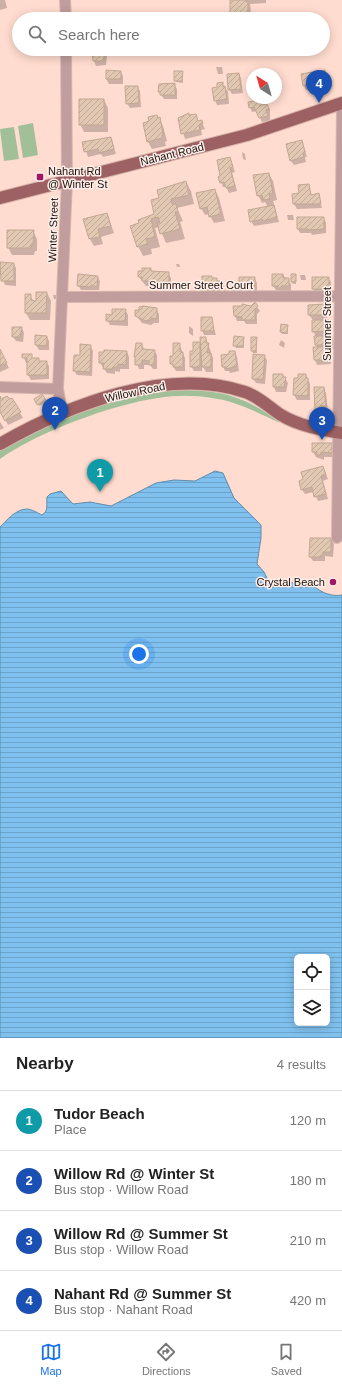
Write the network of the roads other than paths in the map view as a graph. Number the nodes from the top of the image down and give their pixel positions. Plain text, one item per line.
1 (65, 0) edge
2 (66, 12) edge
3 (66, 56) edge
4 (342, 104) edge
5 (342, 111) edge
6 (67, 181) junction
7 (0, 198) edge
8 (340, 296) junction
9 (63, 297) junction
10 (0, 387) edge
11 (58, 389) junction
12 (62, 412) junction
13 (340, 433) edge
14 (0, 444) edge
15 (337, 538) dead end

1 - 2 street
3 - 6 street, Winter Street
4 - 6 main road, Nahant Road
5 - 8 street, Summer Street
6 - 7 main road, Nahant Road
6 - 9 street, Winter Street
8 - 9 street, Summer Street Court
8 - 13 street, Summer Street
9 - 11 street, Winter Street
10 - 11 street
11 - 12 street, Winter Street
12 - 13 main road, Willow Road
12 - 14 main road, Willow Road
13 - 15 street, Summer Street

